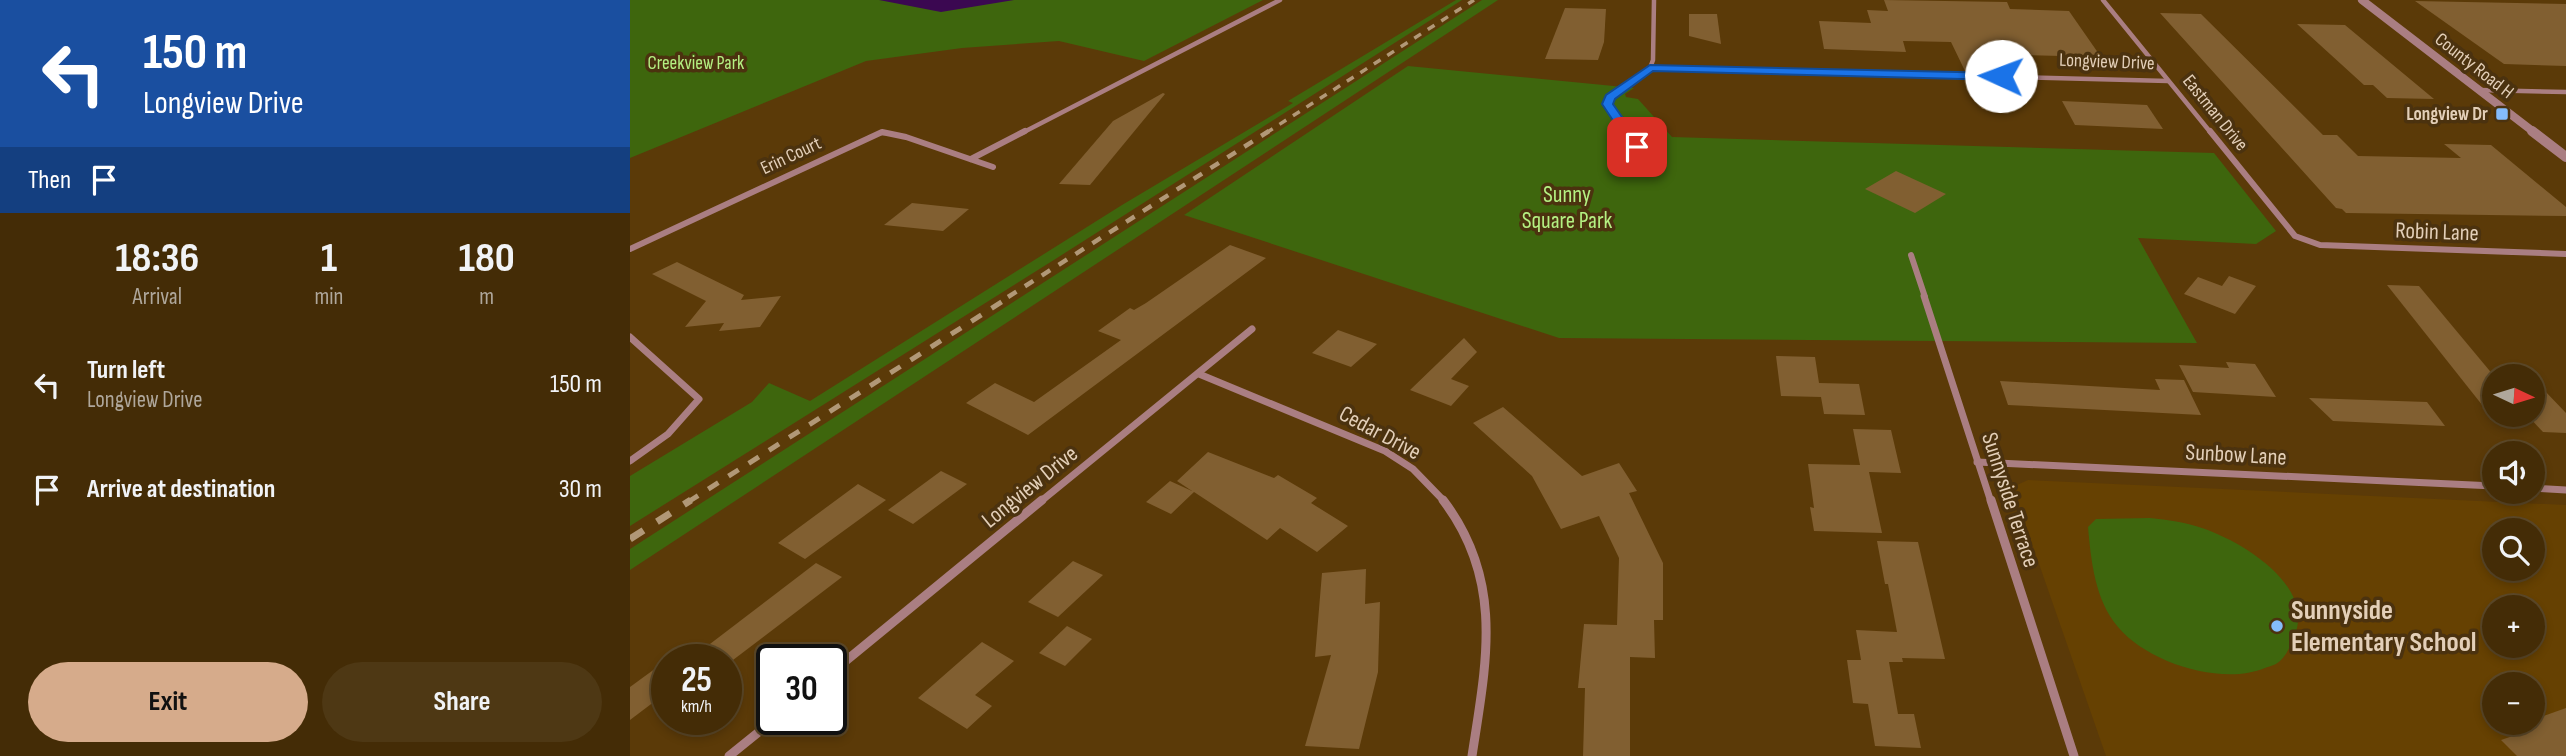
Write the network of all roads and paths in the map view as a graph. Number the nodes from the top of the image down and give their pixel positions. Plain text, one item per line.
1 (1280, 0) edge
2 (1654, 0) edge
3 (2103, 0) edge
4 (2362, 0) edge
5 (1650, 68) junction
6 (2168, 81) junction
7 (2479, 90) junction
8 (2566, 92) edge
9 (1637, 147) dead end
10 (2566, 157) edge
11 (971, 159) junction
12 (993, 167) dead end
13 (2307, 242) joint
14 (630, 249) edge
15 (2566, 254) edge
16 (1911, 255) dead end
17 (1252, 330) dead end
18 (630, 337) edge
19 (1199, 374) junction
20 (630, 461) edge
21 (1977, 462) junction
22 (2482, 485) edge
23 (2545, 489) edge
24 (2566, 490) edge
25 (847, 660) edge
26 (756, 734) edge
27 (729, 756) edge
28 (1472, 756) edge
29 (2074, 756) edge

1 - 11 street
2 - 5 street
3 - 6 street, Eastman Drive
4 - 7 street, County Road H
5 - 6 street, Longview Drive
5 - 9 street
6 - 13 street, Eastman Drive
7 - 8 street
7 - 10 street, County Road H
11 - 12 street, Erin Court
11 - 14 street, Erin Court
13 - 15 street, Robin Lane
16 - 21 street, Sunnyside Terrace
17 - 19 street, Longview Drive
18 - 20 street
19 - 25 street, Longview Drive
19 - 28 street, Cedar Drive
21 - 22 street, Sunbow Lane
21 - 29 street, Sunnyside Terrace
23 - 24 street
26 - 27 street

